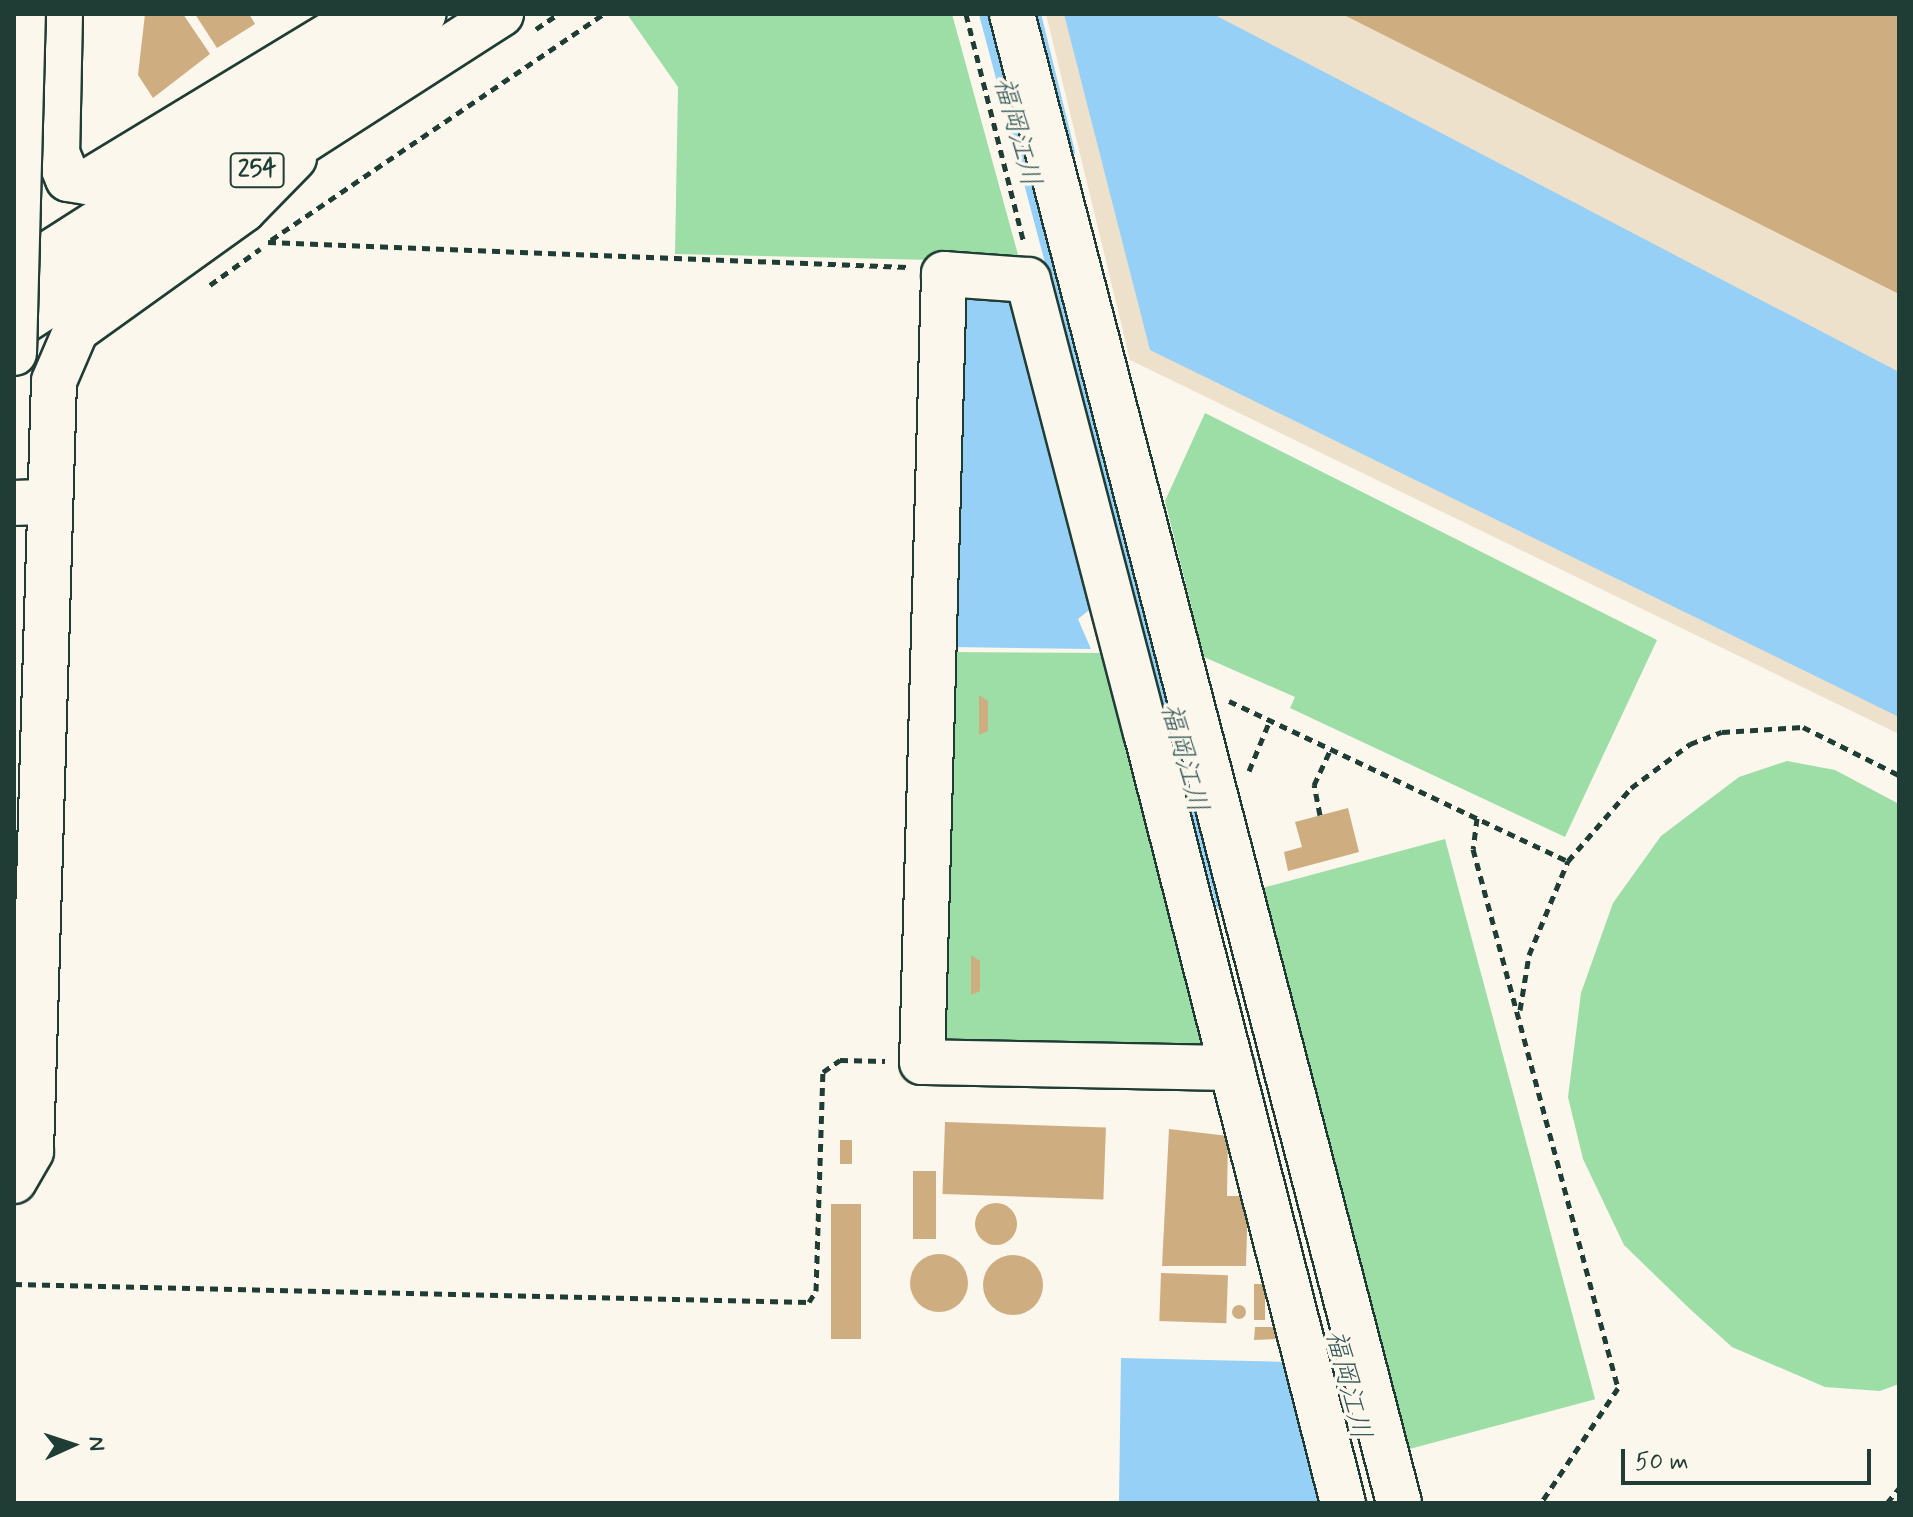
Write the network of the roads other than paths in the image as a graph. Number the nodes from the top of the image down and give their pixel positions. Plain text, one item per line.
1 (23, 14) edge
2 (60, 14) edge
3 (364, 14) edge
4 (423, 14) edge
5 (501, 14) edge
6 (1012, 14) edge
7 (14, 106) edge
8 (58, 107) junction
9 (324, 128) junction
10 (14, 276) edge
11 (14, 327) edge
12 (14, 353) edge
13 (32, 502) edge
14 (1232, 1068) junction
15 (14, 1181) edge
16 (1343, 1503) edge
17 (1399, 1503) edge

1 - 12 main road, bridge
2 - 8 main road
3 - 8 main road
4 - 10 main road, 254
5 - 9 main road, 254
6 - 17 main road
7 - 8 main road
9 - 11 main road, 254
9 - 13 main road
13 - 15 main road
14 - 14 main road
14 - 16 main road

